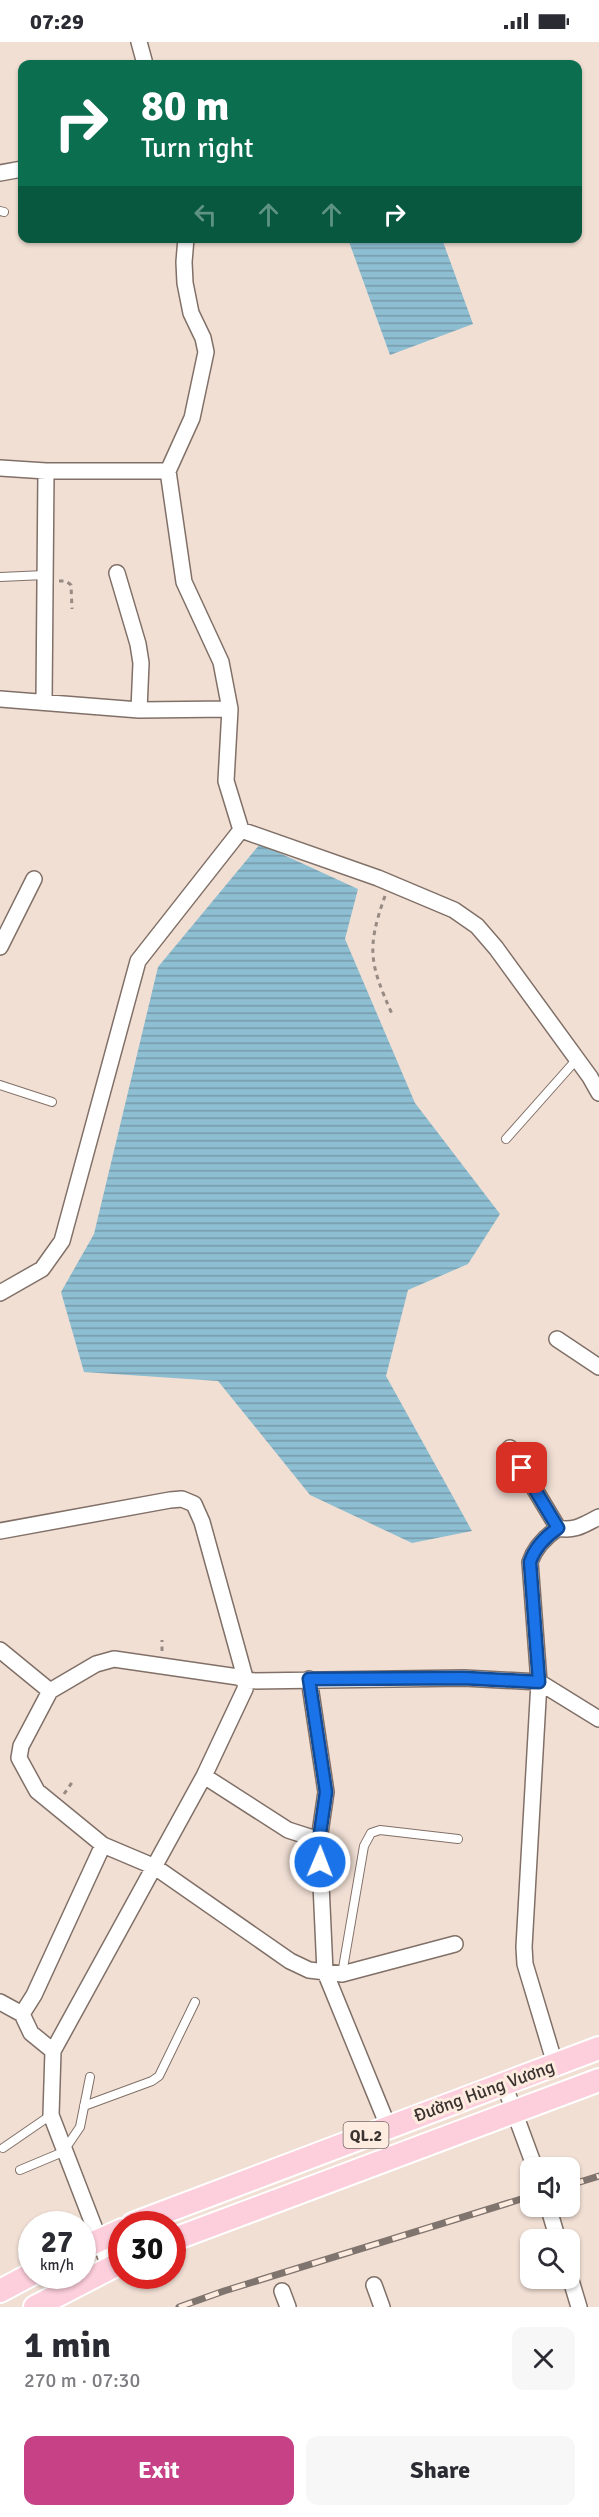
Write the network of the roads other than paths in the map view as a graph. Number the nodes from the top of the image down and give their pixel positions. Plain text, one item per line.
1 (140, 42) edge
2 (144, 60) edge
3 (18, 170) edge
4 (0, 173) edge
5 (186, 243) edge
6 (0, 468) edge
7 (46, 471) junction
8 (168, 471) junction
9 (117, 573) dead end
10 (0, 577) edge
11 (45, 578) junction
12 (0, 699) edge
13 (44, 702) junction
14 (230, 709) junction
15 (139, 710) junction
16 (241, 830) junction
17 (34, 879) dead end
18 (0, 947) edge
19 (577, 1059) junction
20 (0, 1085) edge
21 (599, 1093) edge
22 (52, 1102) dead end
23 (506, 1138) dead end
24 (0, 1293) edge
25 (558, 1339) dead end
26 (599, 1367) edge
27 (510, 1448) dead end
28 (599, 1517) edge
29 (558, 1528) junction
30 (0, 1530) edge
31 (0, 1650) edge
32 (309, 1679) junction
33 (246, 1681) junction
34 (539, 1682) junction
35 (50, 1691) junction
36 (599, 1719) edge
37 (204, 1776) junction
38 (458, 1839) dead end
39 (319, 1840) junction
40 (103, 1845) junction
41 (155, 1867) junction
42 (454, 1944) dead end
43 (325, 1972) junction
44 (342, 1974) junction
45 (0, 2002) edge
46 (195, 2002) dead end
47 (22, 2014) junction
48 (599, 2048) edge
49 (54, 2051) junction
50 (555, 2064) junction
51 (90, 2077) dead end
52 (599, 2080) edge
53 (504, 2084) junction
54 (84, 2106) junction
55 (515, 2112) junction
56 (51, 2115) junction
57 (388, 2127) junction
58 (3, 2148) dead end
59 (63, 2152) junction
60 (531, 2157) edge
61 (20, 2170) dead end
62 (81, 2211) edge
63 (167, 2211) edge
64 (186, 2235) edge
65 (96, 2247) edge
66 (108, 2258) edge
67 (108, 2269) edge
68 (18, 2281) edge
69 (374, 2285) dead end
70 (574, 2289) edge
71 (0, 2291) edge
72 (282, 2291) dead end
73 (36, 2307) edge
74 (288, 2307) edge
75 (382, 2307) edge
76 (579, 2307) edge

1 - 2 street
3 - 4 street
5 - 8 street
6 - 7 street
7 - 8 street
7 - 11 street
8 - 14 street
9 - 15 street
10 - 11 lane
11 - 13 street
12 - 13 street
13 - 15 street
14 - 15 street
14 - 16 street
16 - 19 street
16 - 24 street
17 - 18 street
19 - 21 street
19 - 23 lane
20 - 22 lane
25 - 26 street
27 - 29 street
28 - 29 street
29 - 34 street
30 - 33 street
31 - 35 street
32 - 33 street
32 - 34 street
32 - 39 street
33 - 35 street
33 - 37 street
34 - 36 street
34 - 50 street
35 - 40 street
37 - 39 street
37 - 41 street
38 - 44 lane
39 - 43 street
40 - 41 street
40 - 47 street
41 - 43 street
41 - 49 street
42 - 44 street
43 - 44 street
43 - 57 street
45 - 47 street
46 - 54 lane
47 - 49 street
48 - 50 main road, Đường Hùng Vương / QL.2
49 - 56 street
50 - 53 main road, Đường Hùng Vương / QL.2
51 - 54 lane
52 - 55 main road, Đường Hùng Vương / QL.2
53 - 55 street
53 - 57 main road, Đường Hùng Vương / QL.2
54 - 59 lane
55 - 60 street
55 - 64 main road, Đường Hùng Vương / QL.2
56 - 58 lane
56 - 59 street
57 - 63 main road, Đường Hùng Vương / QL.2
59 - 61 lane
59 - 62 street
65 - 66 street
67 - 73 main road
68 - 71 main road
69 - 75 street
70 - 76 street
72 - 74 street

